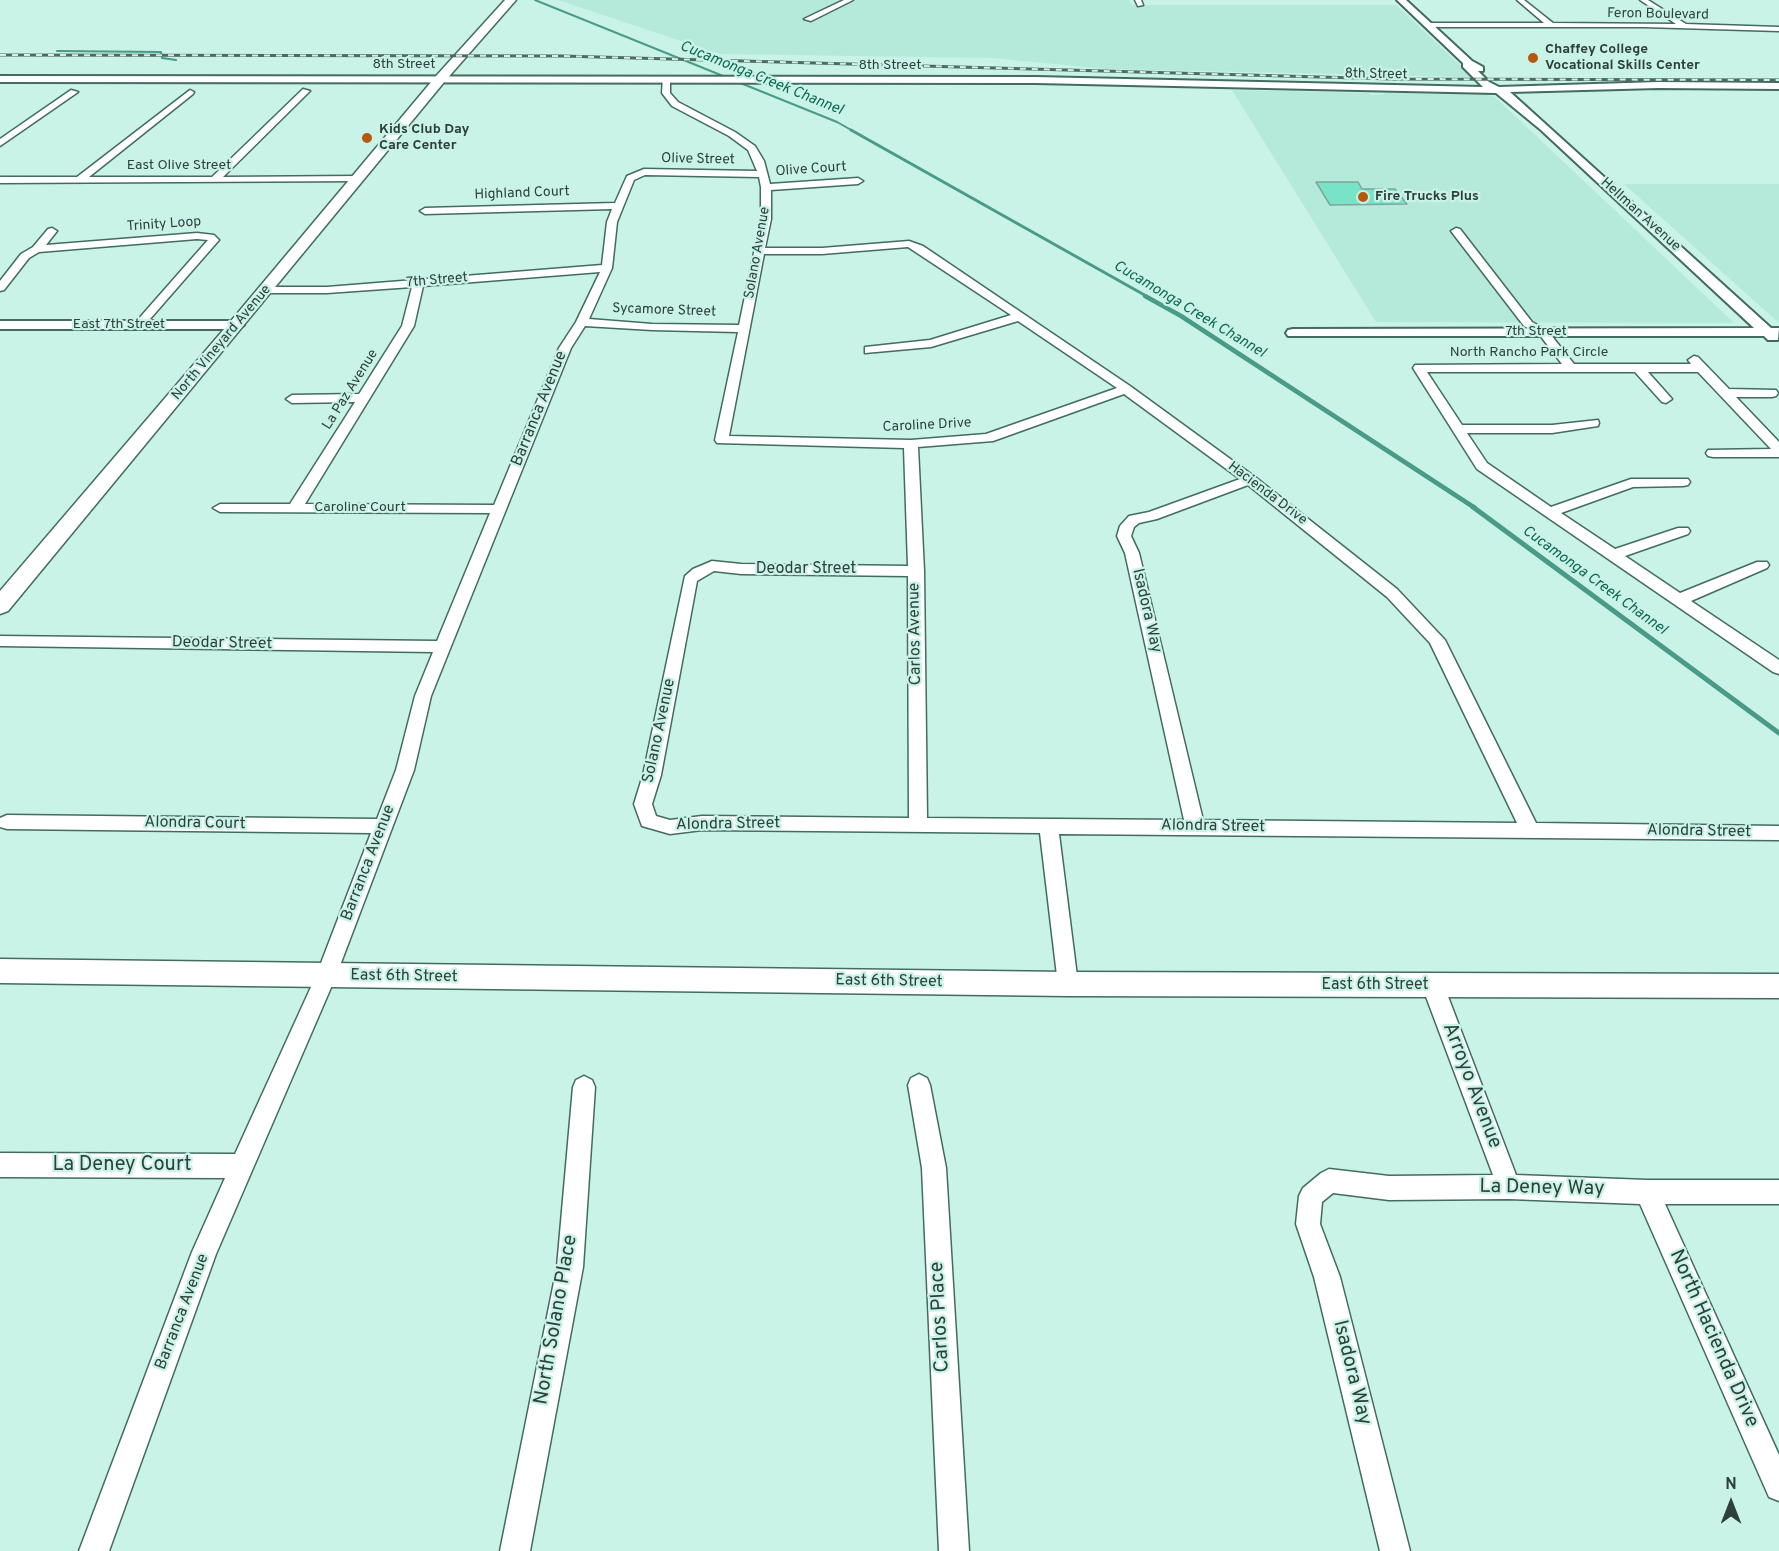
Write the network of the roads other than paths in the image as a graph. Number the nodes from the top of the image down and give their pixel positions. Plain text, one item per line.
1 (511, 0) edge
2 (850, 0) edge
3 (1401, 0) edge
4 (1520, 0) edge
5 (1642, 0) edge
6 (808, 20) dead end
7 (1428, 25) junction
8 (1551, 25) junction
9 (1685, 27) junction
10 (1779, 29) edge
11 (441, 78) junction
12 (0, 79) edge
13 (666, 79) junction
14 (1779, 86) edge
15 (1499, 90) junction
16 (306, 91) dead end
17 (74, 92) dead end
18 (190, 92) dead end
19 (0, 143) edge
20 (763, 174) junction
21 (634, 175) joint
22 (358, 179) junction
23 (0, 180) edge
24 (79, 180) junction
25 (214, 180) junction
26 (858, 181) dead end
27 (766, 187) junction
28 (619, 206) junction
29 (425, 212) dead end
30 (52, 231) dead end
31 (1456, 231) dead end
32 (37, 249) junction
33 (759, 251) junction
34 (607, 268) junction
35 (418, 283) junction
36 (0, 288) edge
37 (267, 290) junction
38 (1022, 316) junction
39 (582, 322) junction
40 (0, 325) edge
41 (139, 325) junction
42 (237, 325) junction
43 (744, 329) junction
44 (1543, 332) junction
45 (1293, 333) dead end
46 (1775, 336) edge
47 (869, 350) dead end
48 (1571, 368) junction
49 (1638, 368) junction
50 (1126, 389) junction
51 (1727, 393) junction
52 (1772, 393) dead end
53 (364, 398) junction
54 (292, 399) dead end
55 (1666, 399) dead end
56 (1593, 423) dead end
57 (1458, 429) junction
58 (722, 440) joint
59 (910, 444) junction
60 (1779, 452) edge
61 (1713, 453) dead end
62 (1250, 480) junction
63 (1683, 482) dead end
64 (220, 508) dead end
65 (295, 508) junction
66 (499, 509) junction
67 (1550, 512) junction
68 (1683, 531) dead end
69 (1613, 555) junction
70 (1762, 565) dead end
71 (916, 571) junction
72 (698, 572) joint
73 (1678, 600) junction
74 (0, 606) edge
75 (0, 640) edge
76 (443, 646) junction
77 (1779, 668) edge
78 (649, 821) joint
79 (7, 822) dead end
80 (918, 825) junction
81 (383, 826) junction
82 (1049, 826) junction
83 (1195, 827) junction
84 (1530, 830) junction
85 (1779, 833) edge
86 (0, 971) edge
87 (326, 976) junction
88 (1068, 984) junction
89 (1433, 986) junction
90 (1779, 986) edge
91 (920, 1085) dead end
92 (584, 1087) dead end
93 (0, 1165) edge
94 (243, 1166) junction
95 (1509, 1187) junction
96 (1647, 1192) junction
97 (1779, 1192) edge
98 (1311, 1196) joint
99 (1779, 1486) edge
100 (94, 1551) edge
101 (515, 1551) edge
102 (954, 1551) edge
103 (1395, 1551) edge

1 - 11 main road, North Vineyard Avenue
2 - 6 street
3 - 7 street, Hellman Avenue
4 - 8 street
5 - 9 street
7 - 8 street, Feron Boulevard
7 - 15 street, Hellman Avenue
8 - 9 street, Feron Boulevard
9 - 10 street, Feron Boulevard
11 - 12 street, 8th Street
11 - 13 street, 8th Street
11 - 22 main road, North Vineyard Avenue
13 - 15 street, 8th Street
13 - 20 street, Solano Avenue
14 - 15 street, 8th Street
15 - 46 street, Hellman Avenue
16 - 25 street
17 - 19 street
18 - 24 street
20 - 21 street, Olive Street
20 - 27 street, Solano Avenue
21 - 28 street, Barranca Avenue
22 - 25 street, East Olive Street
22 - 37 main road, North Vineyard Avenue
23 - 24 street, East Olive Street
24 - 25 street, East Olive Street
26 - 27 street, Olive Court
27 - 33 street, Solano Avenue
28 - 29 street, Highland Court
28 - 34 street, Barranca Avenue
30 - 32 street
31 - 44 street
32 - 36 street
32 - 41 street, Trinity Loop
33 - 38 street, Hacienda Drive
33 - 43 street, Solano Avenue
34 - 35 street, 7th Street
34 - 39 street, Barranca Avenue
35 - 37 street, 7th Street
35 - 53 street, La Paz Avenue
37 - 42 main road, North Vineyard Avenue
38 - 47 street
38 - 50 street, Hacienda Drive
39 - 43 street, Sycamore Street
39 - 66 street, Barranca Avenue
40 - 41 street, East 7th Street
41 - 42 street, East 7th Street
42 - 74 main road, North Vineyard Avenue
43 - 58 street, Solano Avenue
44 - 45 street, 7th Street
44 - 46 street, 7th Street
44 - 48 street
48 - 49 street, North Rancho Park Circle
48 - 57 street, North Rancho Park Circle
49 - 51 street, North Rancho Park Circle
49 - 55 street
50 - 59 street, Caroline Drive
50 - 62 street, Hacienda Drive
51 - 52 street
51 - 60 street
53 - 54 street
53 - 65 street, La Paz Avenue
56 - 57 street
57 - 67 street
58 - 59 street, Caroline Drive
59 - 71 street, Carlos Avenue
60 - 61 street
62 - 83 street, Isadora Way
62 - 84 street, Hacienda Drive
63 - 67 street
64 - 65 street, Caroline Court
65 - 66 street, Caroline Court
66 - 76 street, Barranca Avenue
67 - 69 street
68 - 69 street
69 - 73 street
70 - 73 street
71 - 72 street, Deodar Street
71 - 80 street, Carlos Avenue
72 - 78 street, Solano Avenue
73 - 77 street
75 - 76 street, Deodar Street
76 - 81 street, Barranca Avenue
78 - 80 street, Alondra Street
79 - 81 street, Alondra Court
80 - 82 street, Alondra Street
81 - 87 street, Barranca Avenue
82 - 83 street, Alondra Street
82 - 88 street
83 - 84 street, Alondra Street
84 - 85 street, Alondra Street
86 - 87 main road, East 6th Street
87 - 88 main road, East 6th Street
87 - 94 street, Barranca Avenue
88 - 89 main road, East 6th Street
89 - 90 main road, East 6th Street
89 - 95 street, Arroyo Avenue
91 - 102 street, Carlos Place
92 - 101 street, North Solano Place
93 - 94 street, La Deney Court
94 - 100 street, Barranca Avenue
95 - 96 street, La Deney Way
95 - 98 street, La Deney Way
96 - 97 street, La Deney Way
96 - 99 street, North Hacienda Drive
98 - 103 street, Isadora Way

